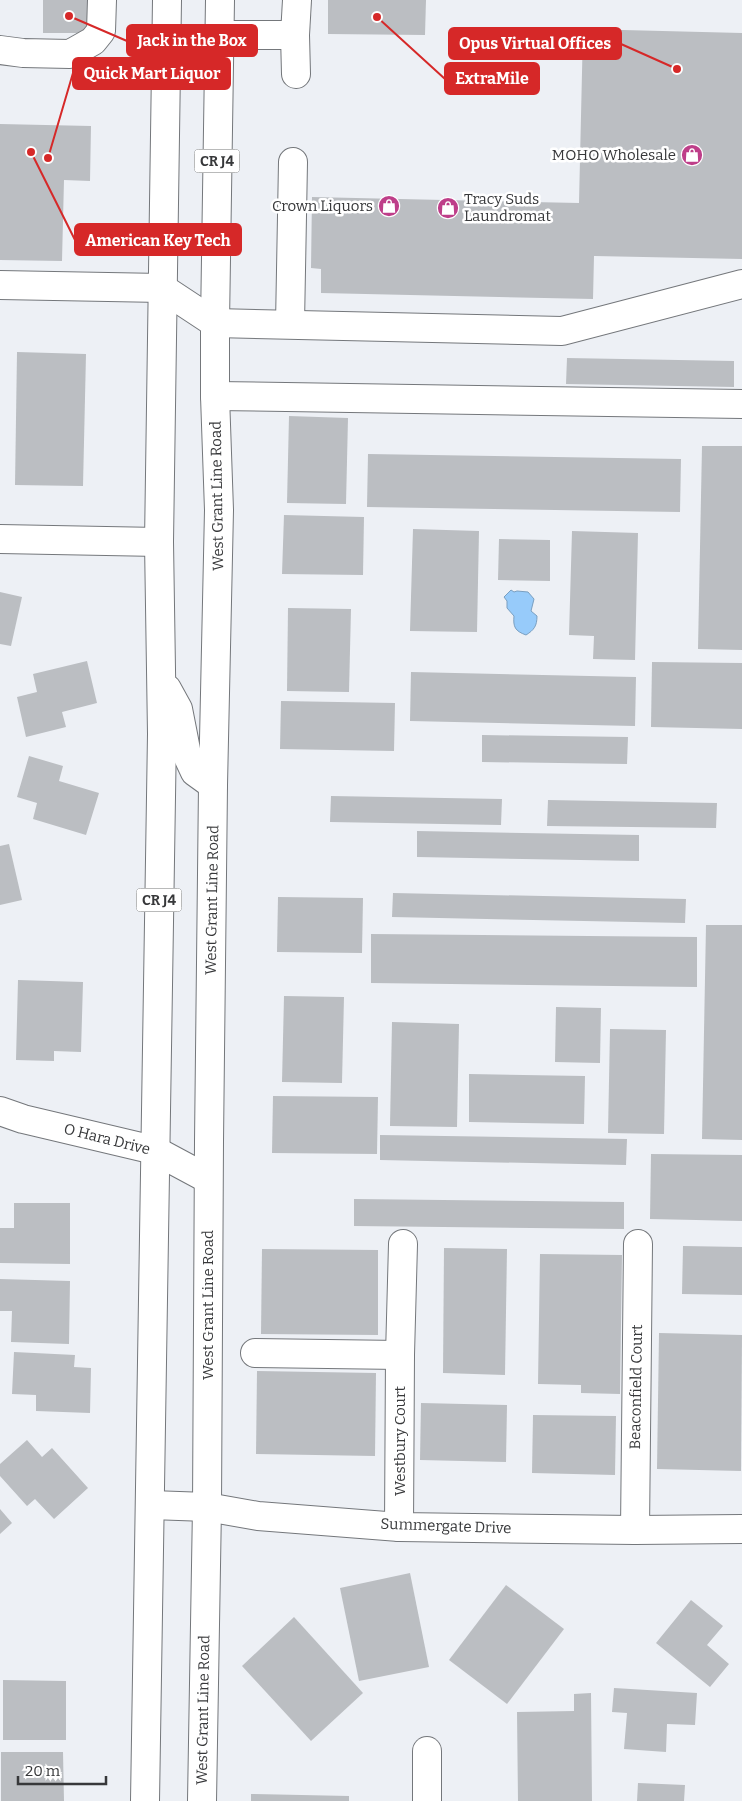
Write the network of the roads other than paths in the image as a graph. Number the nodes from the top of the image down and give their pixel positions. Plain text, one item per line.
1 (102, 0) edge
2 (167, 0) edge
3 (220, 0) edge
4 (297, 0) edge
5 (219, 35) junction
6 (295, 35) junction
7 (0, 50) edge
8 (296, 74) dead end
9 (292, 162) dead end
10 (742, 284) edge
11 (0, 285) edge
12 (162, 288) junction
13 (215, 323) junction
14 (290, 324) junction
15 (215, 396) junction
16 (742, 404) edge
17 (0, 539) edge
18 (159, 542) junction
19 (162, 682) junction
20 (213, 785) junction
21 (0, 1111) edge
22 (154, 1150) junction
23 (208, 1179) junction
24 (403, 1244) dead end
25 (638, 1244) dead end
26 (255, 1353) dead end
27 (400, 1354) junction
28 (150, 1505) junction
29 (207, 1506) junction
30 (399, 1526) junction
31 (742, 1529) edge
32 (635, 1530) junction
33 (427, 1751) dead end
34 (146, 1801) edge
35 (202, 1801) edge
36 (427, 1801) edge

1 - 7 main road
2 - 12 main road, CR J4
3 - 5 main road, West Grant Line Road / CR J4
4 - 6 main road
5 - 6 main road
5 - 13 main road, West Grant Line Road / CR J4
6 - 8 main road
9 - 14 main road
10 - 14 main road
11 - 12 main road
12 - 13 main road
12 - 18 main road, CR J4
13 - 14 main road
13 - 15 main road, West Grant Line Road / CR J4
15 - 16 main road
15 - 20 main road, West Grant Line Road / CR J4
17 - 18 main road
18 - 19 main road, CR J4
19 - 20 main road
19 - 22 main road, CR J4
20 - 23 main road, West Grant Line Road / CR J4
21 - 22 main road, O Hara Drive
22 - 23 main road, O Hara Drive
22 - 28 main road, CR J4
23 - 29 main road, West Grant Line Road / CR J4
24 - 27 main road, Westbury Court
25 - 32 main road, Beaconfield Court
26 - 27 main road
27 - 30 main road, Westbury Court
28 - 29 main road, Summergate Drive
28 - 34 main road, CR J4
29 - 30 main road, Summergate Drive
29 - 35 main road, West Grant Line Road / CR J4
30 - 32 main road, Summergate Drive
31 - 32 main road, Summergate Drive
33 - 36 main road

